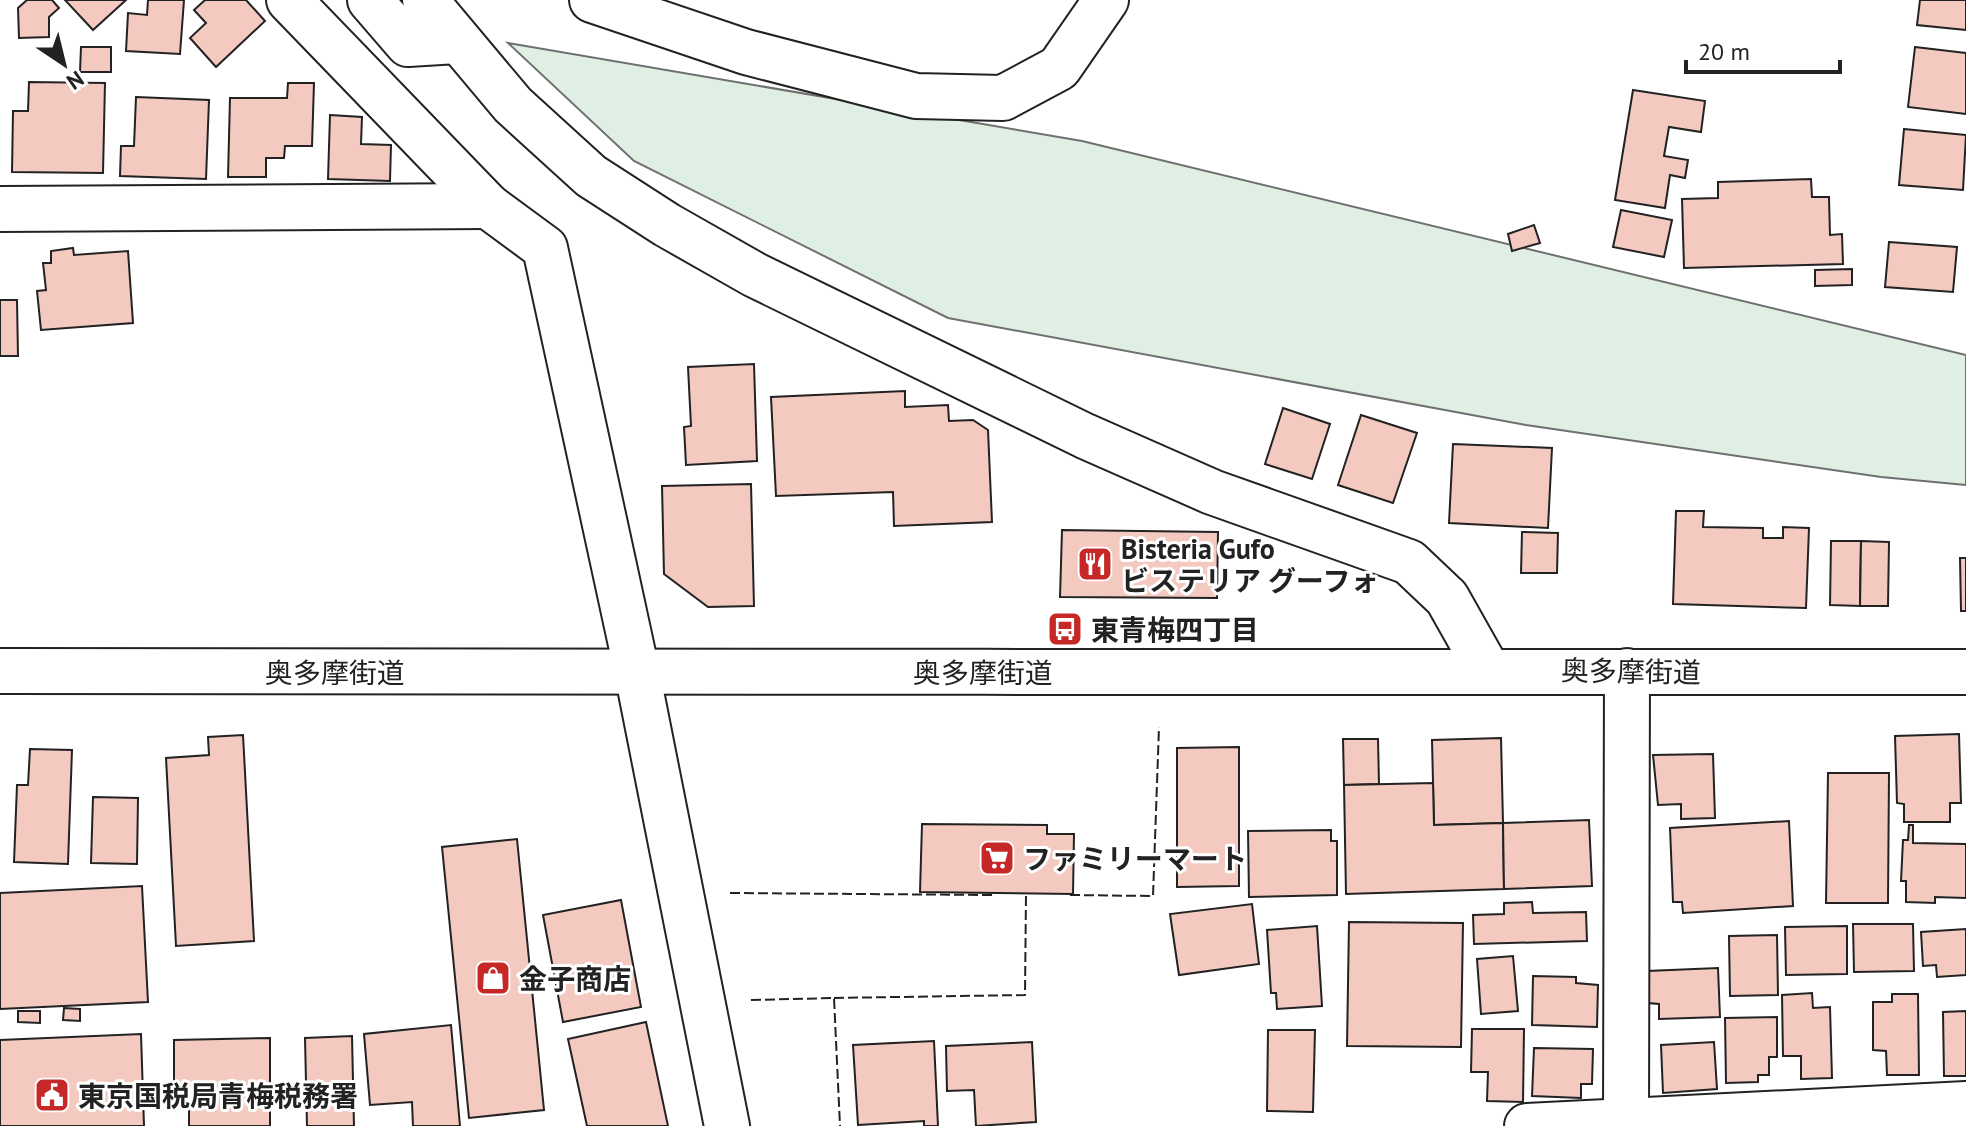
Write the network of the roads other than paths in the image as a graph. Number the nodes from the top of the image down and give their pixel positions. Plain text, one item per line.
1 (289, 0) edge
2 (370, 0) edge
3 (425, 0) edge
4 (592, 0) edge
5 (1106, 0) edge
6 (457, 41) junction
7 (488, 206) junction
8 (0, 209) edge
9 (1487, 669) junction
10 (0, 671) edge
11 (1627, 671) junction
12 (637, 672) junction
13 (1966, 672) edge
14 (1966, 1104) edge
15 (1626, 1124) edge
16 (727, 1126) edge
17 (1527, 1126) edge

1 - 7 street
2 - 6 street
3 - 6 street
4 - 5 street
6 - 9 street
7 - 8 street
7 - 12 street
9 - 11 street, 奥多摩街道
9 - 12 street, 奥多摩街道
10 - 12 street, 奥多摩街道
11 - 13 street, 奥多摩街道
11 - 15 street
12 - 16 street
14 - 15 street
15 - 17 street

